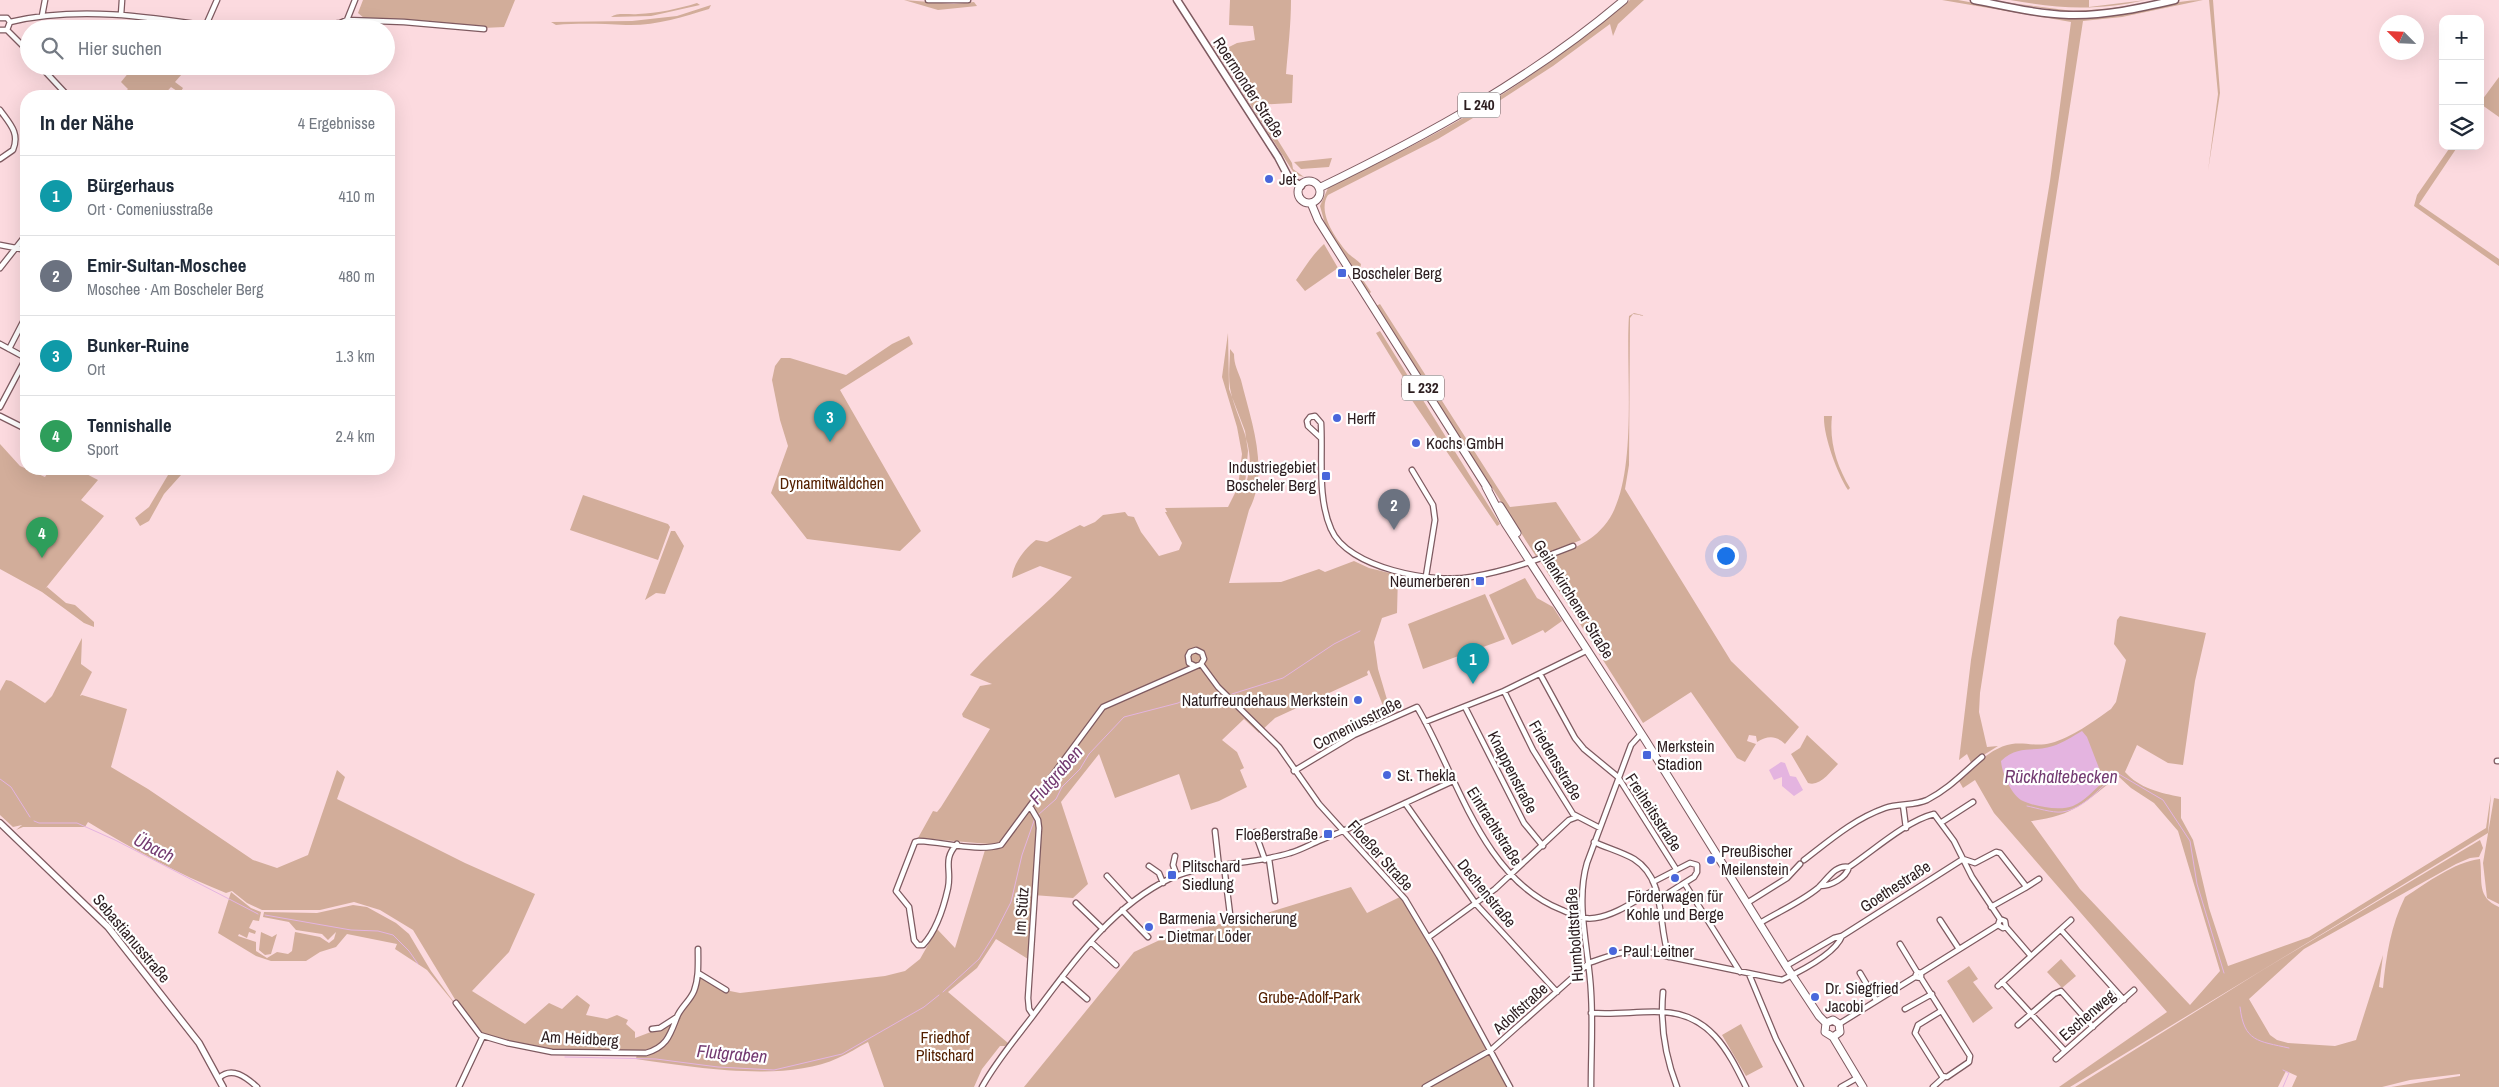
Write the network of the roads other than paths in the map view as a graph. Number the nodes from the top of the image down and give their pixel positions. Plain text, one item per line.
1 (44, 0) edge
2 (122, 0) edge
3 (217, 0) edge
4 (354, 0) edge
5 (928, 0) edge
6 (968, 0) edge
7 (1177, 0) edge
8 (1624, 0) edge
9 (1974, 0) edge
10 (2175, 0) edge
11 (121, 15) junction
12 (42, 16) junction
13 (0, 18) edge
14 (20, 20) edge
15 (21, 20) edge
16 (164, 20) edge
17 (208, 20) edge
18 (347, 20) edge
19 (10, 22) junction
20 (395, 22) edge
21 (484, 29) dead end
22 (2, 31) edge
23 (20, 45) edge
24 (48, 75) edge
25 (62, 90) edge
26 (0, 110) edge
27 (0, 160) edge
28 (1300, 186) junction
29 (1319, 188) junction
30 (1311, 203) junction
31 (20, 243) edge
32 (0, 245) edge
33 (15, 249) junction
34 (20, 249) edge
35 (0, 268) edge
36 (20, 328) edge
37 (0, 344) edge
38 (9, 349) junction
39 (20, 355) edge
40 (20, 369) edge
41 (0, 407) edge
42 (0, 416) edge
43 (20, 427) edge
44 (1322, 438) junction
45 (1412, 470) dead end
46 (1573, 546) dead end
47 (1532, 562) junction
48 (1426, 576) junction
49 (1588, 650) junction
50 (1201, 664) junction
51 (1195, 666) junction
52 (1540, 674) junction
53 (1504, 691) junction
54 (1465, 707) junction
55 (1425, 722) junction
56 (1642, 734) junction
57 (1982, 757) dead end
58 (1294, 771) junction
59 (1618, 777) junction
60 (1452, 780) junction
61 (1972, 802) dead end
62 (1405, 803) junction
63 (1902, 805) junction
64 (1031, 808) junction
65 (1577, 817) junction
66 (1942, 822) junction
67 (0, 823) edge
68 (1600, 828) junction
69 (1906, 828) junction
70 (1215, 831) dead end
71 (1255, 832) dead end
72 (1343, 832) junction
73 (1594, 842) junction
74 (957, 844) junction
75 (1542, 846) junction
76 (1175, 856) dead end
77 (1963, 859) junction
78 (1267, 860) junction
79 (1804, 860) dead end
80 (1800, 864) dead end
81 (1150, 866) dead end
82 (1221, 866) junction
83 (1849, 867) junction
84 (1676, 869) junction
85 (1107, 876) dead end
86 (1177, 876) junction
87 (1511, 876) junction
88 (2039, 879) dead end
89 (1653, 882) junction
90 (1163, 883) junction
91 (1685, 884) junction
92 (1820, 886) junction
93 (2025, 888) junction
94 (1656, 889) junction
95 (1659, 899) junction
96 (1274, 901) dead end
97 (1131, 902) junction
98 (1076, 903) dead end
99 (1747, 903) junction
100 (1476, 904) junction
101 (1991, 907) junction
102 (1122, 910) junction
103 (1230, 914) dead end
104 (1584, 919) junction
105 (1940, 920) dead end
106 (2000, 920) junction
107 (2071, 920) dead end
108 (1760, 923) junction
109 (1998, 925) junction
110 (2006, 926) junction
111 (1103, 929) junction
112 (2060, 930) junction
113 (1842, 936) junction
114 (1148, 937) dead end
115 (1429, 937) junction
116 (1091, 942) junction
117 (1900, 944) dead end
118 (698, 949) dead end
119 (1959, 949) junction
120 (2031, 956) junction
121 (1669, 957) junction
122 (1589, 963) junction
123 (1116, 965) dead end
124 (1786, 966) junction
125 (1740, 972) junction
126 (698, 973) junction
127 (1860, 973) dead end
128 (1749, 974) junction
129 (1792, 975) junction
130 (1919, 975) junction
131 (1062, 977) junction
132 (2002, 982) junction
133 (1998, 986) dead end
134 (726, 990) dead end
135 (2134, 990) dead end
136 (1557, 992) junction
137 (1663, 992) dead end
138 (1932, 994) junction
139 (1087, 999) dead end
140 (1876, 1000) junction
141 (2124, 1000) junction
142 (456, 1003) dead end
143 (1905, 1009) dead end
144 (1941, 1011) junction
145 (1661, 1012) junction
146 (1591, 1013) junction
147 (2031, 1014) junction
148 (1033, 1015) junction
149 (677, 1017) junction
150 (1826, 1023) junction
151 (1839, 1024) junction
152 (2018, 1025) dead end
153 (2093, 1027) junction
154 (652, 1029) dead end
155 (483, 1036) junction
156 (1833, 1036) junction
157 (1491, 1050) junction
158 (2065, 1051) junction
159 (2056, 1060) dead end
160 (1944, 1077) junction
161 (219, 1078) junction
162 (1857, 1078) junction
163 (223, 1087) edge
164 (257, 1087) edge
165 (460, 1087) edge
166 (982, 1087) edge
167 (1425, 1087) edge
168 (1510, 1087) edge
169 (1591, 1087) edge
170 (1677, 1087) edge
171 (1746, 1087) edge
172 (1802, 1087) edge
173 (1841, 1087) edge
174 (1863, 1087) edge
175 (1934, 1087) edge

1 - 12 street
2 - 11 street
3 - 17 street
4 - 18 street
5 - 6 street
7 - 28 main road, Roermonder Straße
8 - 29 main road, L 240
9 - 10 main road
11 - 12 street
11 - 16 street
12 - 15 street
13 - 19 street
14 - 19 street
19 - 22 street
20 - 21 street
22 - 23 street
24 - 25 street
26 - 27 street
28 - 29 main road
28 - 30 main road
29 - 30 main road
30 - 47 main road, Geilenkirchener Straße / L 232
31 - 33 street
32 - 33 street
33 - 34 street
33 - 35 street
36 - 38 street
37 - 38 street
38 - 39 street
40 - 41 street
42 - 43 street
44 - 44 street
44 - 48 street
45 - 48 street
46 - 47 street
47 - 48 street
47 - 49 main road, Geilenkirchener Straße / L 232
49 - 52 street, Comeniusstraße
49 - 56 main road, Geilenkirchener Straße / L 232
50 - 51 street
50 - 51 street, Floeßer Straße
50 - 58 street, Floeßer Straße
51 - 64 street
52 - 53 street, Comeniusstraße
52 - 59 street, Freiheitsstraße
53 - 54 street, Comeniusstraße
53 - 65 street, Friedensstraße
54 - 55 street, Comeniusstraße
54 - 75 street, Knappenstraße
55 - 58 street, Comeniusstraße
55 - 60 street, Eintrachtstraße
56 - 59 street, Humboldtstraße
56 - 99 main road, Geilenkirchener Straße / L 232
57 - 63 street
58 - 72 street, Floeßer Straße
59 - 68 street, Humboldtstraße
59 - 84 street, Freiheitsstraße
60 - 62 street
60 - 87 street, Eintrachtstraße
61 - 66 street
62 - 72 street
62 - 100 street, Dechenstraße
63 - 69 street
63 - 79 street
64 - 74 street
64 - 148 street, Im Stütz
65 - 68 street, Friedensstraße
65 - 75 street
66 - 69 street
66 - 77 street
67 - 161 street, Sebastianusstraße
68 - 73 street, Humboldtstraße
69 - 83 street
70 - 82 street
71 - 78 street
72 - 78 street
72 - 115 street, Floeßer Straße
73 - 89 street
73 - 104 street, Humboldtstraße
74 - 74 street
75 - 87 street
76 - 86 street
77 - 93 street
77 - 101 street
77 - 113 street, Goethestraße
78 - 82 street
78 - 96 street
80 - 99 street
81 - 90 street
82 - 86 street
82 - 103 street
83 - 92 street
83 - 92 street
84 - 89 street
84 - 91 street
85 - 97 street
86 - 90 street
87 - 100 street
87 - 104 street, Eintrachtstraße
88 - 93 street
89 - 94 street
90 - 97 street
91 - 95 street
91 - 125 street
92 - 108 street
93 - 101 street
94 - 95 street
94 - 104 street
95 - 121 street
97 - 102 street
98 - 111 street
99 - 108 main road, Geilenkirchener Straße / L 232
100 - 115 street
100 - 136 street, Dechenstraße
101 - 106 street
102 - 111 street
102 - 114 street
104 - 122 street, Humboldtstraße
105 - 119 street
106 - 109 street
106 - 110 street
107 - 112 street
108 - 124 main road, Geilenkirchener Straße / L 232
109 - 110 street
109 - 119 street
110 - 120 street
111 - 116 street
112 - 120 street
112 - 141 street
113 - 124 street, Goethestraße
113 - 129 street, Goethestraße
115 - 157 street, Floeßer Straße
116 - 123 street
116 - 131 street
117 - 130 street
118 - 126 street
119 - 130 street
120 - 132 street
121 - 122 street, Adolfstraße
121 - 125 street, Adolfstraße
122 - 136 street, Adolfstraße
122 - 146 street, Humboldtstraße
124 - 129 main road, Geilenkirchener Straße / L 232
125 - 128 street, Adolfstraße
126 - 134 street
126 - 149 street
127 - 140 street
128 - 129 street, Adolfstraße
128 - 172 street
129 - 150 main road, Geilenkirchener Straße / L 232
130 - 138 street
130 - 140 street
131 - 139 street
131 - 148 street
132 - 133 street
132 - 147 street
135 - 141 street, Eschenweg
136 - 157 street, Adolfstraße
137 - 145 street
138 - 143 street
138 - 144 street
140 - 151 street
141 - 153 street, Eschenweg
142 - 155 street
144 - 160 street
144 - 160 street
145 - 146 street
145 - 170 street
145 - 171 street
146 - 169 street, Humboldtstraße
147 - 152 street
147 - 153 street
147 - 158 street
148 - 166 street
149 - 154 street
149 - 155 street, Am Heidberg
150 - 151 main road
150 - 156 main road, L 232
151 - 156 main road
153 - 158 street, Eschenweg
155 - 165 street
156 - 162 main road, L 232
157 - 167 street, Adolfstraße
157 - 168 street, Floeßer Straße
158 - 159 street, Eschenweg
160 - 175 street
161 - 163 street, Sebastianusstraße
161 - 164 street
162 - 173 street
162 - 174 main road, L 232

